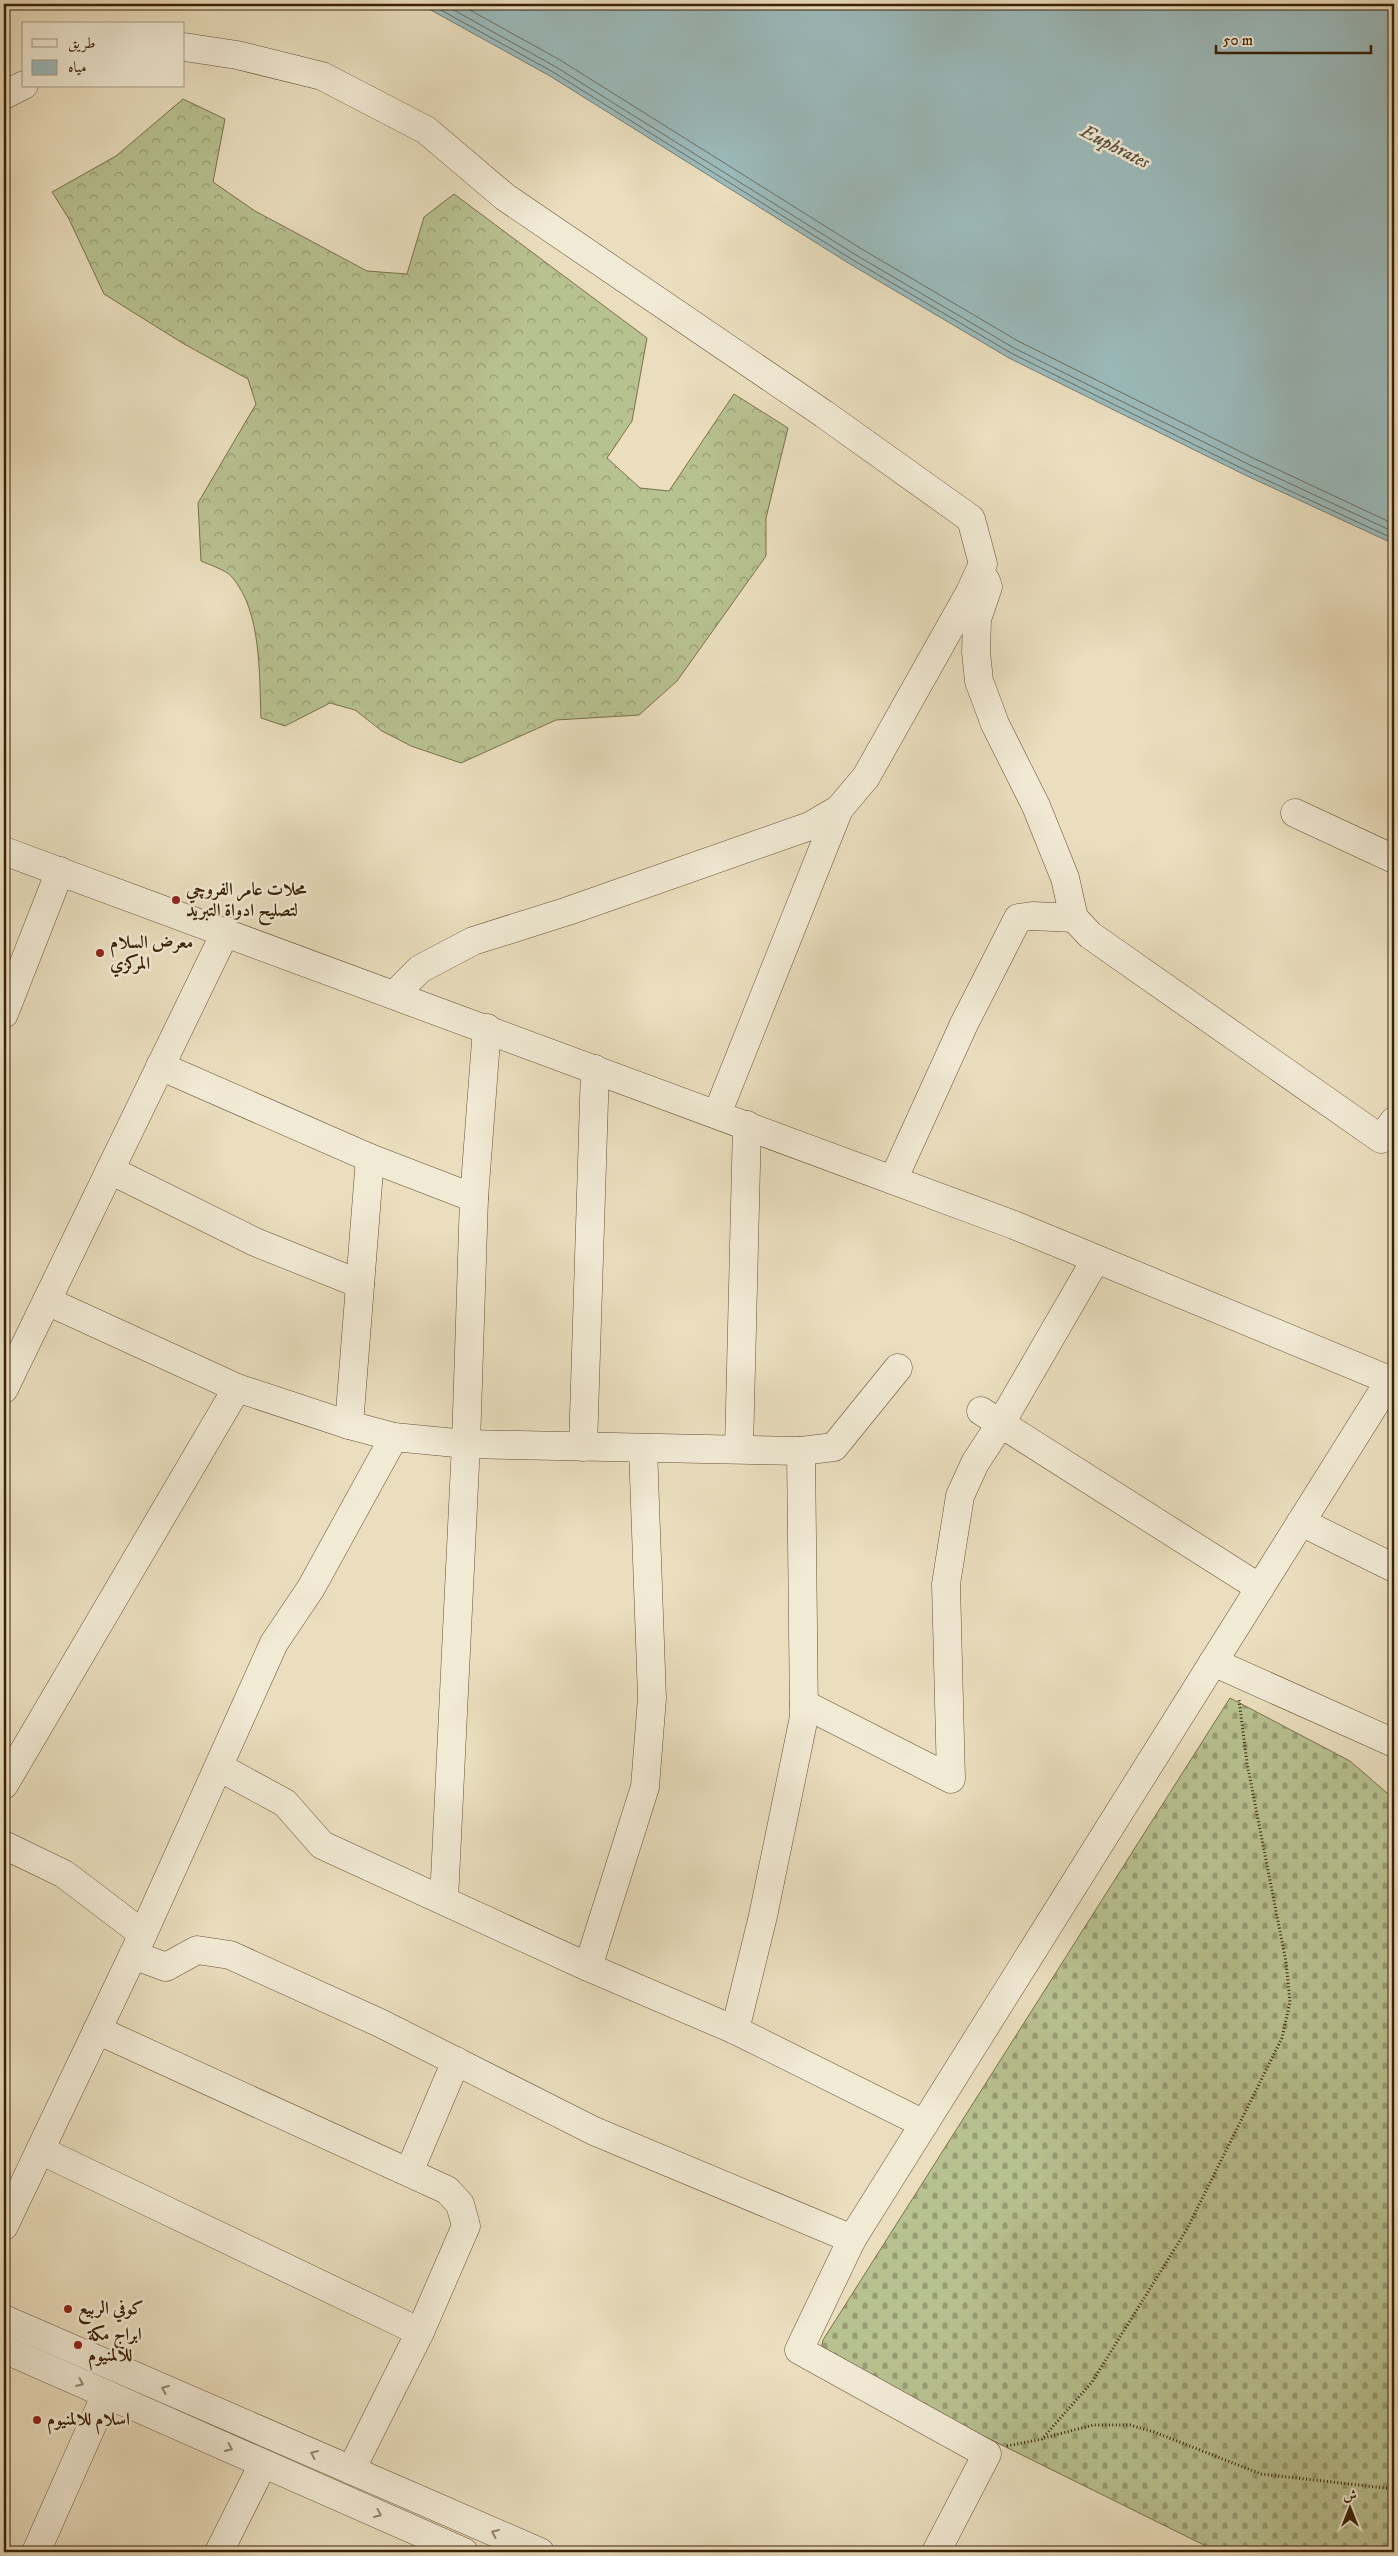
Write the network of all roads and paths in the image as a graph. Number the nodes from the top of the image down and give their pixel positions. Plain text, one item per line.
1 (185, 47) edge
2 (22, 86) edge
3 (4, 95) edge
4 (983, 564) junction
5 (839, 809) junction
6 (1295, 814) dead end
7 (4, 851) edge
8 (1394, 859) edge
9 (60, 871) junction
10 (1074, 918) junction
11 (226, 931) junction
12 (395, 994) junction
13 (4, 1014) edge
14 (487, 1028) junction
15 (160, 1066) junction
16 (595, 1069) junction
17 (717, 1114) junction
18 (747, 1125) junction
19 (1390, 1137) edge
20 (370, 1158) junction
21 (110, 1170) junction
22 (894, 1180) junction
23 (474, 1198) junction
24 (1096, 1259) junction
25 (360, 1284) junction
26 (47, 1301) junction
27 (898, 1368) dead end
28 (1392, 1381) edge
29 (237, 1388) junction
30 (4, 1389) edge
31 (991, 1417) junction
32 (349, 1425) junction
33 (394, 1438) junction
34 (466, 1444) junction
35 (583, 1447) junction
36 (643, 1448) junction
37 (739, 1450) junction
38 (802, 1450) junction
39 (1301, 1522) junction
40 (1394, 1568) edge
41 (1260, 1588) junction
42 (1224, 1667) junction
43 (804, 1704) junction
44 (1394, 1743) edge
45 (219, 1768) junction
46 (4, 1786) edge
47 (4, 1845) edge
48 (444, 1900) junction
49 (138, 1945) junction
50 (588, 1967) junction
51 (97, 2030) junction
52 (735, 2030) junction
53 (456, 2061) junction
54 (924, 2124) junction
55 (40, 2150) junction
56 (409, 2172) junction
57 (4, 2226) edge
58 (852, 2239) junction
59 (4, 2319) edge
60 (420, 2332) junction
61 (66, 2346) junction
62 (4, 2349) edge
63 (54, 2371) junction
64 (106, 2394) junction
65 (1042, 2439) junction
66 (987, 2454) junction
67 (263, 2464) junction
68 (351, 2470) junction
69 (1394, 2489) edge
70 (36, 2552) edge
71 (220, 2552) edge
72 (464, 2552) edge
73 (540, 2552) edge
74 (936, 2552) edge

1 - 4 street
2 - 3 street
4 - 5 street
4 - 10 street
5 - 12 street
5 - 17 street
6 - 8 street
7 - 9 street
9 - 11 street
9 - 13 street
10 - 19 street
10 - 22 street
11 - 12 street
11 - 15 street
12 - 14 street
14 - 16 street
14 - 23 street
15 - 20 street
15 - 21 street
16 - 17 street
16 - 35 street
17 - 18 street
18 - 22 street
18 - 37 street
20 - 23 street
20 - 25 street
21 - 25 street
21 - 26 street
22 - 24 street
23 - 34 street
24 - 28 street
24 - 31 street
25 - 32 street
26 - 29 street
26 - 30 street
27 - 38 street
28 - 39 street
29 - 32 street
29 - 46 street
31 - 41 street
31 - 43 street
32 - 33 street
33 - 34 street
33 - 45 street
34 - 35 street
34 - 48 street
35 - 36 street
36 - 37 street
36 - 50 street
37 - 38 street
38 - 43 street
39 - 40 street
39 - 41 street
41 - 42 street
42 - 44 street
42 - 54 street
42 - 65 path
43 - 52 street
45 - 48 street
45 - 49 street
47 - 49 street
48 - 50 street
49 - 51 street
49 - 53 street
50 - 52 street
51 - 55 street
51 - 56 street
52 - 54 street
53 - 56 street
53 - 58 street
54 - 58 street
55 - 57 street
55 - 60 street
56 - 60 street
58 - 66 street
59 - 61 street
60 - 68 street
61 - 63 street
68 -> 61 street
62 - 63 street
63 -> 64 street
64 -> 67 street
64 - 70 street
65 - 66 path
65 - 69 path
66 - 74 street
67 - 71 street
67 -> 72 street
73 -> 68 street

